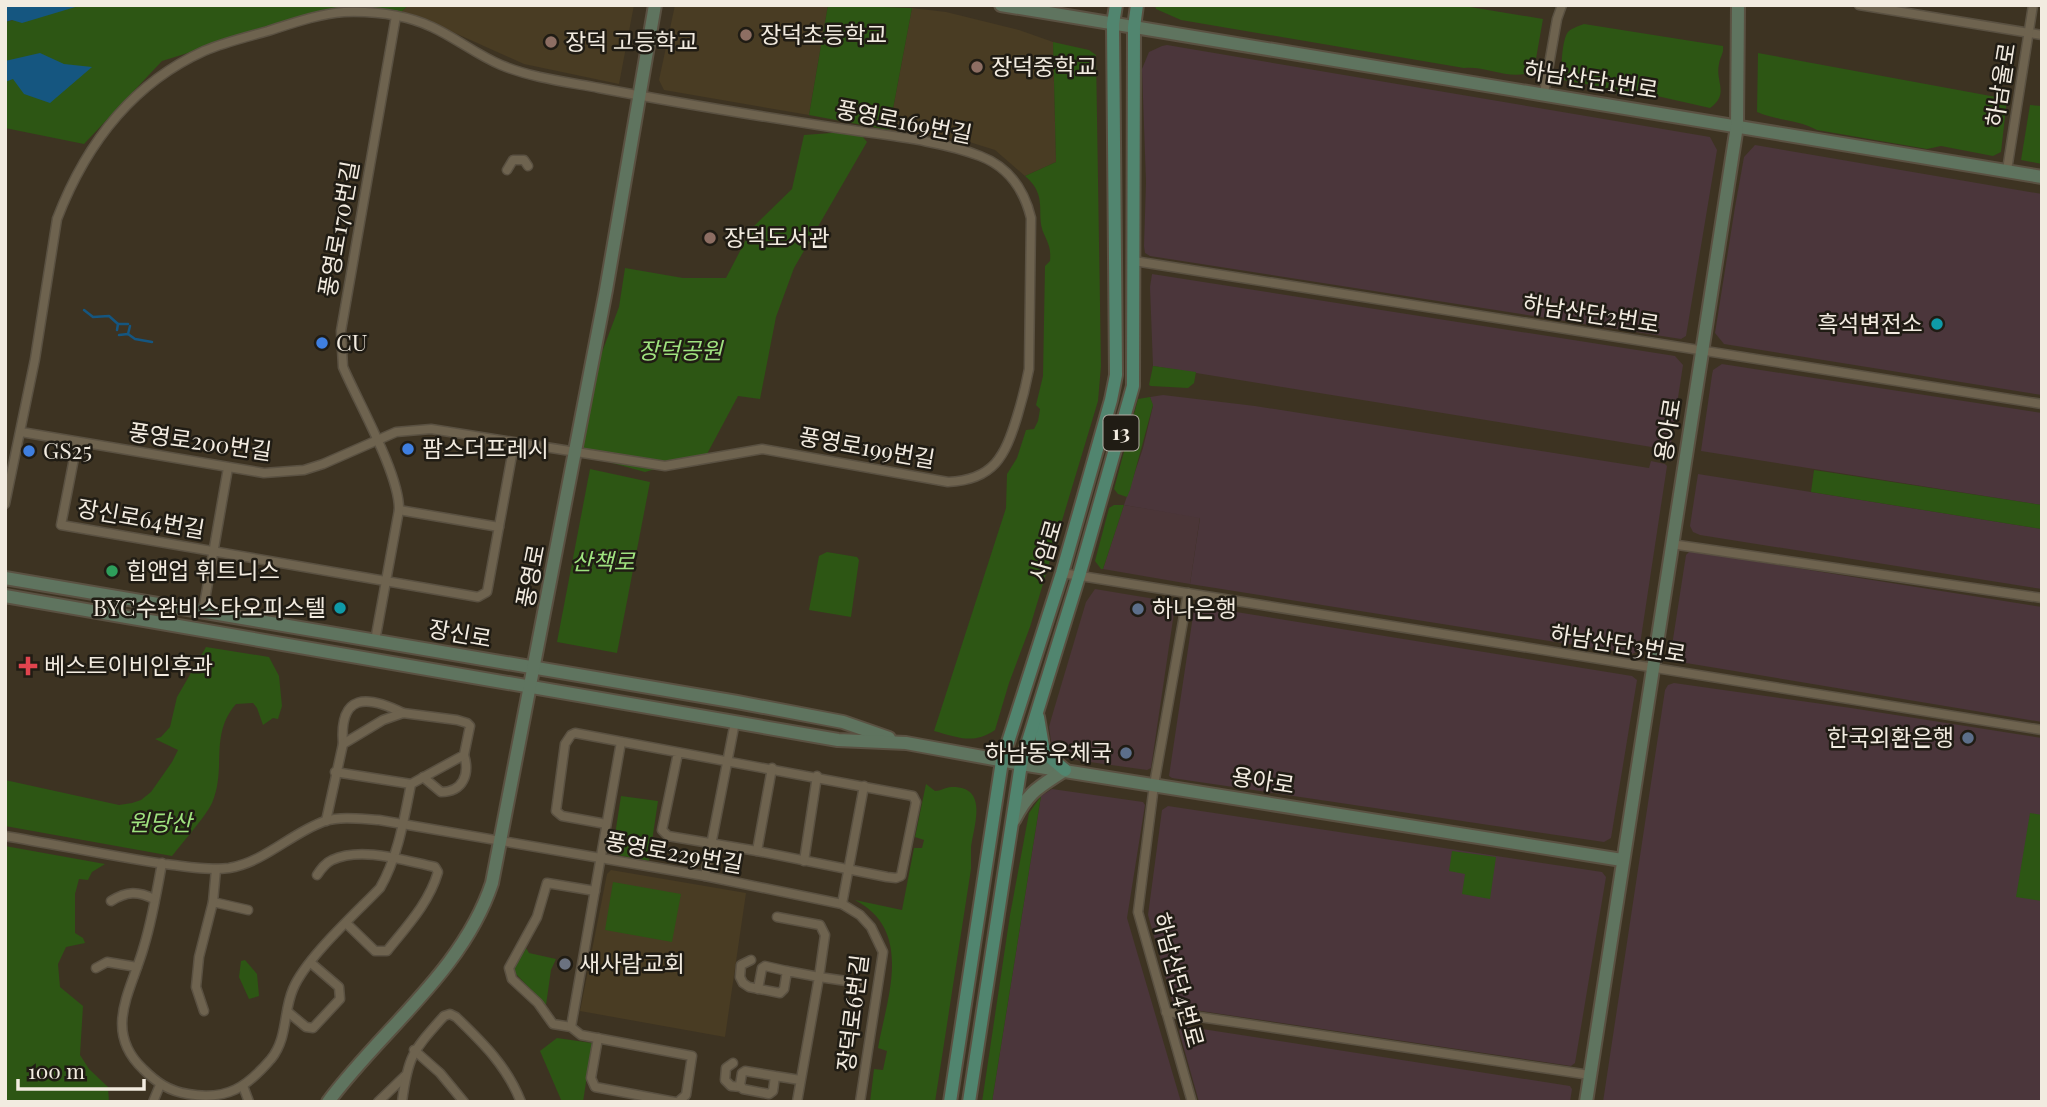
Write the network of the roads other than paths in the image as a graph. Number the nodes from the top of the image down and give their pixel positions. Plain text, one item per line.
1 (655, 5) edge
2 (1001, 5) edge
3 (1116, 5) edge
4 (1137, 5) edge
5 (1562, 5) edge
6 (1738, 5) edge
7 (1859, 5) edge
8 (2033, 5) edge
9 (396, 16) junction
10 (1113, 24) junction
11 (1133, 27) junction
12 (2028, 33) junction
13 (2042, 35) edge
14 (1544, 93) junction
15 (639, 96) junction
16 (1737, 126) junction
17 (528, 166) dead end
18 (507, 170) dead end
19 (2007, 170) junction
20 (2042, 177) edge
21 (1134, 261) junction
22 (1030, 318) joint
23 (1702, 351) junction
24 (2042, 404) edge
25 (21, 432) junction
26 (377, 442) junction
27 (77, 443) junction
28 (514, 444) junction
29 (576, 453) junction
30 (228, 468) junction
31 (5, 504) edge
32 (399, 510) junction
33 (499, 527) junction
34 (1671, 544) junction
35 (213, 551) junction
36 (1062, 573) junction
37 (1079, 576) junction
38 (5, 578) edge
39 (386, 581) junction
40 (1188, 593) junction
41 (5, 596) edge
42 (2042, 598) edge
43 (203, 611) junction
44 (375, 641) junction
45 (534, 668) junction
46 (1653, 669) junction
47 (531, 686) junction
48 (1038, 711) junction
49 (403, 713) junction
50 (735, 722) junction
51 (2042, 730) edge
52 (621, 742) junction
53 (906, 743) junction
54 (343, 744) junction
55 (678, 753) junction
56 (464, 755) junction
57 (1002, 761) junction
58 (728, 762) junction
59 (1021, 764) junction
60 (772, 768) junction
61 (1065, 770) junction
62 (335, 772) junction
63 (817, 776) junction
64 (423, 778) junction
65 (411, 784) junction
66 (1154, 785) junction
67 (864, 786) junction
68 (326, 821) junction
69 (402, 823) junction
70 (606, 824) junction
71 (1011, 826) junction
72 (5, 836) edge
73 (500, 841) junction
74 (710, 844) junction
75 (757, 851) junction
76 (394, 859) junction
77 (601, 859) junction
78 (1622, 860) junction
79 (804, 861) junction
80 (162, 863) junction
81 (216, 869) junction
82 (849, 869) junction
83 (317, 875) dead end
84 (705, 876) junction
85 (595, 891) junction
86 (154, 899) junction
87 (111, 901) dead end
88 (213, 902) junction
89 (842, 904) junction
90 (248, 909) dead end
91 (777, 917) dead end
92 (346, 923) junction
93 (751, 960) dead end
94 (311, 962) junction
95 (137, 967) junction
96 (96, 968) dead end
97 (787, 971) junction
98 (819, 976) junction
99 (860, 983) dead end
100 (758, 989) junction
101 (204, 1010) dead end
102 (288, 1012) junction
103 (1166, 1012) junction
104 (571, 1027) junction
105 (598, 1038) junction
106 (414, 1050) junction
107 (733, 1063) dead end
108 (1590, 1075) junction
109 (405, 1076) junction
110 (775, 1076) junction
111 (800, 1080) junction
112 (160, 1085) junction
113 (243, 1086) junction
114 (741, 1087) junction
115 (201, 1099) edge
116 (153, 1102) edge
117 (249, 1102) edge
118 (328, 1102) edge
119 (378, 1102) edge
120 (402, 1102) edge
121 (464, 1102) edge
122 (521, 1102) edge
123 (677, 1102) edge
124 (797, 1102) edge
125 (860, 1102) edge
126 (950, 1102) edge
127 (969, 1102) edge
128 (1192, 1102) edge
129 (1586, 1102) edge

1 - 15 main road, 풍영로
2 - 10 main road, 하남산단1번로
3 - 10 main road, 사암로 / 13
4 - 11 main road, 사암로 / 13
5 - 14 street
6 - 16 main road, 용아로
7 - 12 street
8 - 12 street, 하남울로
9 - 15 street
9 - 25 street
9 - 26 street, 풍영로170번길
10 - 11 main road, 하남산단1번로
10 - 36 main road, 사암로 / 13
11 - 14 main road, 하남산단1번로
11 - 21 main road, 사암로 / 13
12 - 13 street
12 - 19 street, 하남울로
14 - 16 main road, 하남산단1번로
15 - 22 street, 풍영로169번길
15 - 29 main road, 풍영로
16 - 19 main road, 하남산단1번로
16 - 23 main road, 용아로
17 - 18 street
19 - 20 main road, 하남산단1번로
21 - 23 street, 하남산단2번로
21 - 37 main road, 사암로 / 13
22 - 29 street, 풍영로199번길
23 - 24 street, 하남산단2번로
23 - 34 main road, 용아로
25 - 27 street, 풍영로200번길
25 - 31 street
26 - 28 street, 풍영로200번길
26 - 30 street, 풍영로200번길
26 - 32 street, 풍영로170번길
27 - 30 street, 풍영로200번길
27 - 35 street, 장신로64번길
28 - 29 street, 풍영로200번길
28 - 33 street
29 - 45 main road, 풍영로
30 - 35 street, 장신로64번길
32 - 33 street
32 - 39 street
33 - 39 street
34 - 42 street
34 - 46 main road, 용아로
35 - 39 street
35 - 43 street, 장신로64번길
36 - 37 street, 하남산단3번로
36 - 57 main road, 사암로 / 13
37 - 40 street, 하남산단3번로
37 - 48 main road, 사암로 / 13
38 - 43 main road, 장신로
39 - 44 street
40 - 46 street, 하남산단3번로
40 - 66 street
41 - 47 main road, 장신로
43 - 44 main road, 장신로
44 - 45 main road, 장신로
45 - 47 main road, 풍영로
45 - 53 main road, 장신로
46 - 51 street, 하남산단3번로
46 - 78 main road, 용아로
47 - 50 main road, 장신로
47 - 73 main road, 풍영로
48 - 59 main road, 사암로 / 13
48 - 61 main road
49 - 54 street
49 - 54 street
49 - 56 street
50 - 53 main road, 장신로
50 - 58 street
52 - 55 street
52 - 70 street
52 - 70 street
53 - 57 main road, 장신로
54 - 62 street
55 - 58 street
55 - 74 street
56 - 64 street
56 - 64 street
57 - 59 main road, 장신로
57 - 126 main road, 사암로 / 13
58 - 60 street
58 - 74 street
59 - 61 main road, 용아로
59 - 71 main road, 사암로 / 13
60 - 63 street
60 - 75 street
61 - 66 main road, 용아로
61 - 71 main road
62 - 65 street
62 - 68 street
63 - 67 street
63 - 79 street
64 - 65 street
65 - 69 street
66 - 78 main road, 용아로
66 - 103 street, 하남산단4번로
67 - 82 street
67 - 82 street
68 - 69 street, 풍영로229번길
68 - 81 street
69 - 73 street, 풍영로229번길
69 - 76 street
70 - 77 street
71 - 127 main road, 사암로 / 13
72 - 80 street
73 - 77 street, 풍영로229번길
73 - 118 main road, 풍영로
74 - 75 street
74 - 84 street
75 - 79 street
76 - 83 street
76 - 92 street
76 - 92 street
77 - 84 street, 풍영로229번길
77 - 85 street
78 - 108 main road, 용아로
79 - 82 street
80 - 81 street
80 - 86 street
81 - 88 street
82 - 89 street
84 - 89 street, 풍영로229번길
85 - 104 street
85 - 104 street
86 - 87 street
86 - 95 street
88 - 90 street
88 - 101 street
89 - 125 street, 장덕로6번길
91 - 98 street
92 - 94 street
93 - 100 street
94 - 102 street
94 - 102 street
95 - 96 street
95 - 112 street
97 - 98 street
97 - 100 street
97 - 100 street
98 - 99 street
98 - 111 street
102 - 113 street
103 - 108 street
103 - 128 street, 하남산단4번로
104 - 105 street
105 - 123 street
105 - 123 street
106 - 109 street
106 - 121 street
106 - 122 street
107 - 114 street
108 - 129 main road, 용아로
109 - 119 street
109 - 120 street
110 - 111 street
110 - 114 street
110 - 114 street
111 - 124 street
112 - 115 street
112 - 116 street
113 - 115 street
113 - 117 street

